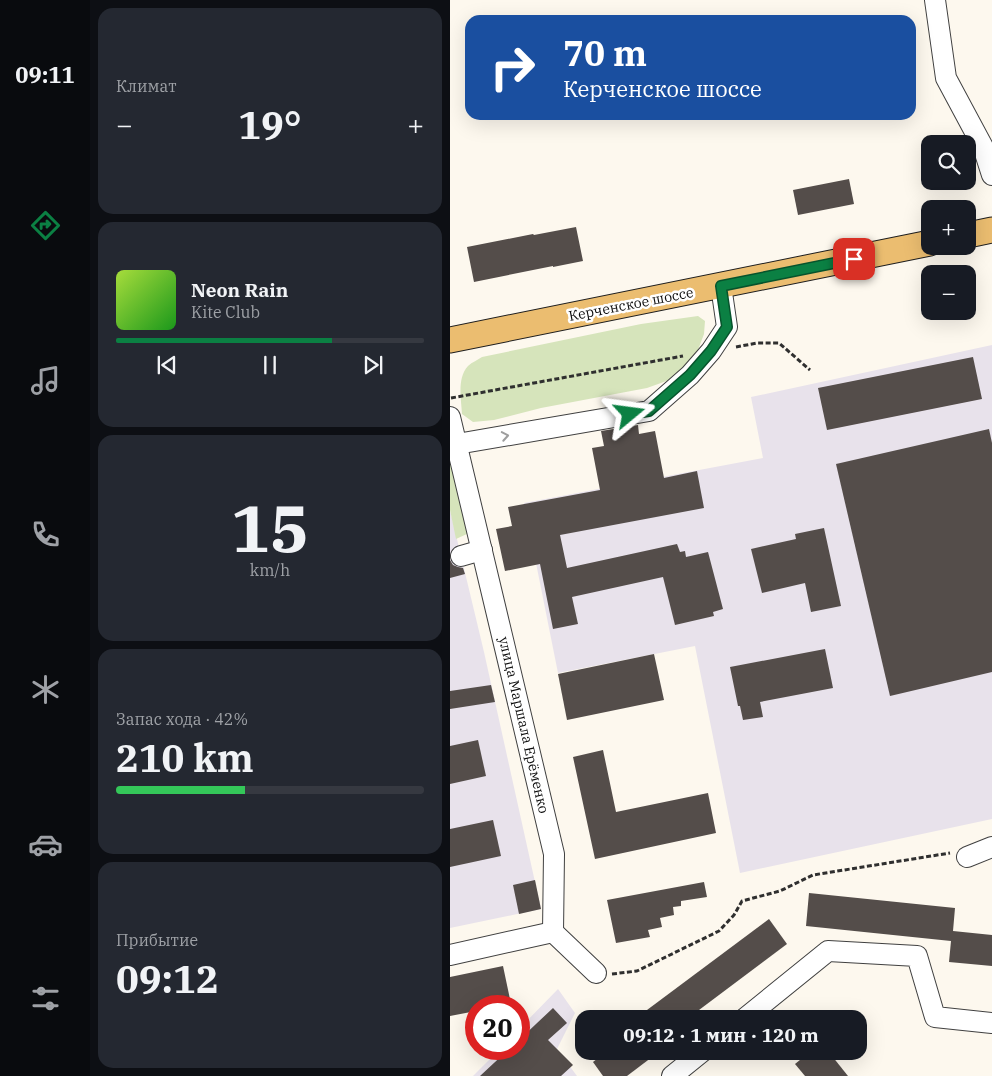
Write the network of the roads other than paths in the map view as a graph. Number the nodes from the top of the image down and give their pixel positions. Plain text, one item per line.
1 (935, 0) edge
2 (992, 174) edge
3 (992, 230) edge
4 (976, 233) edge
5 (921, 245) edge
6 (721, 286) junction
7 (450, 340) edge
8 (450, 417) edge
9 (457, 444) junction
10 (482, 550) junction
11 (461, 556) dead end
12 (992, 847) edge
13 (960, 855) road end
14 (553, 932) junction
15 (450, 955) edge
16 (596, 973) road end
17 (755, 1010) edge
18 (992, 1023) edge
19 (692, 1060) edge
20 (672, 1076) edge

1 - 2 street
3 - 4 main road
5 - 6 main road, Керченское шоссе
6 - 7 main road, Керченское шоссе
9 -> 6 street
8 - 9 street, улица Маршала Ерёменко
9 - 10 street, улица Маршала Ерёменко
10 - 11 street
10 - 14 street, улица Маршала Ерёменко
12 - 13 street
14 - 15 street
14 - 16 street
17 - 18 street
19 - 20 street

